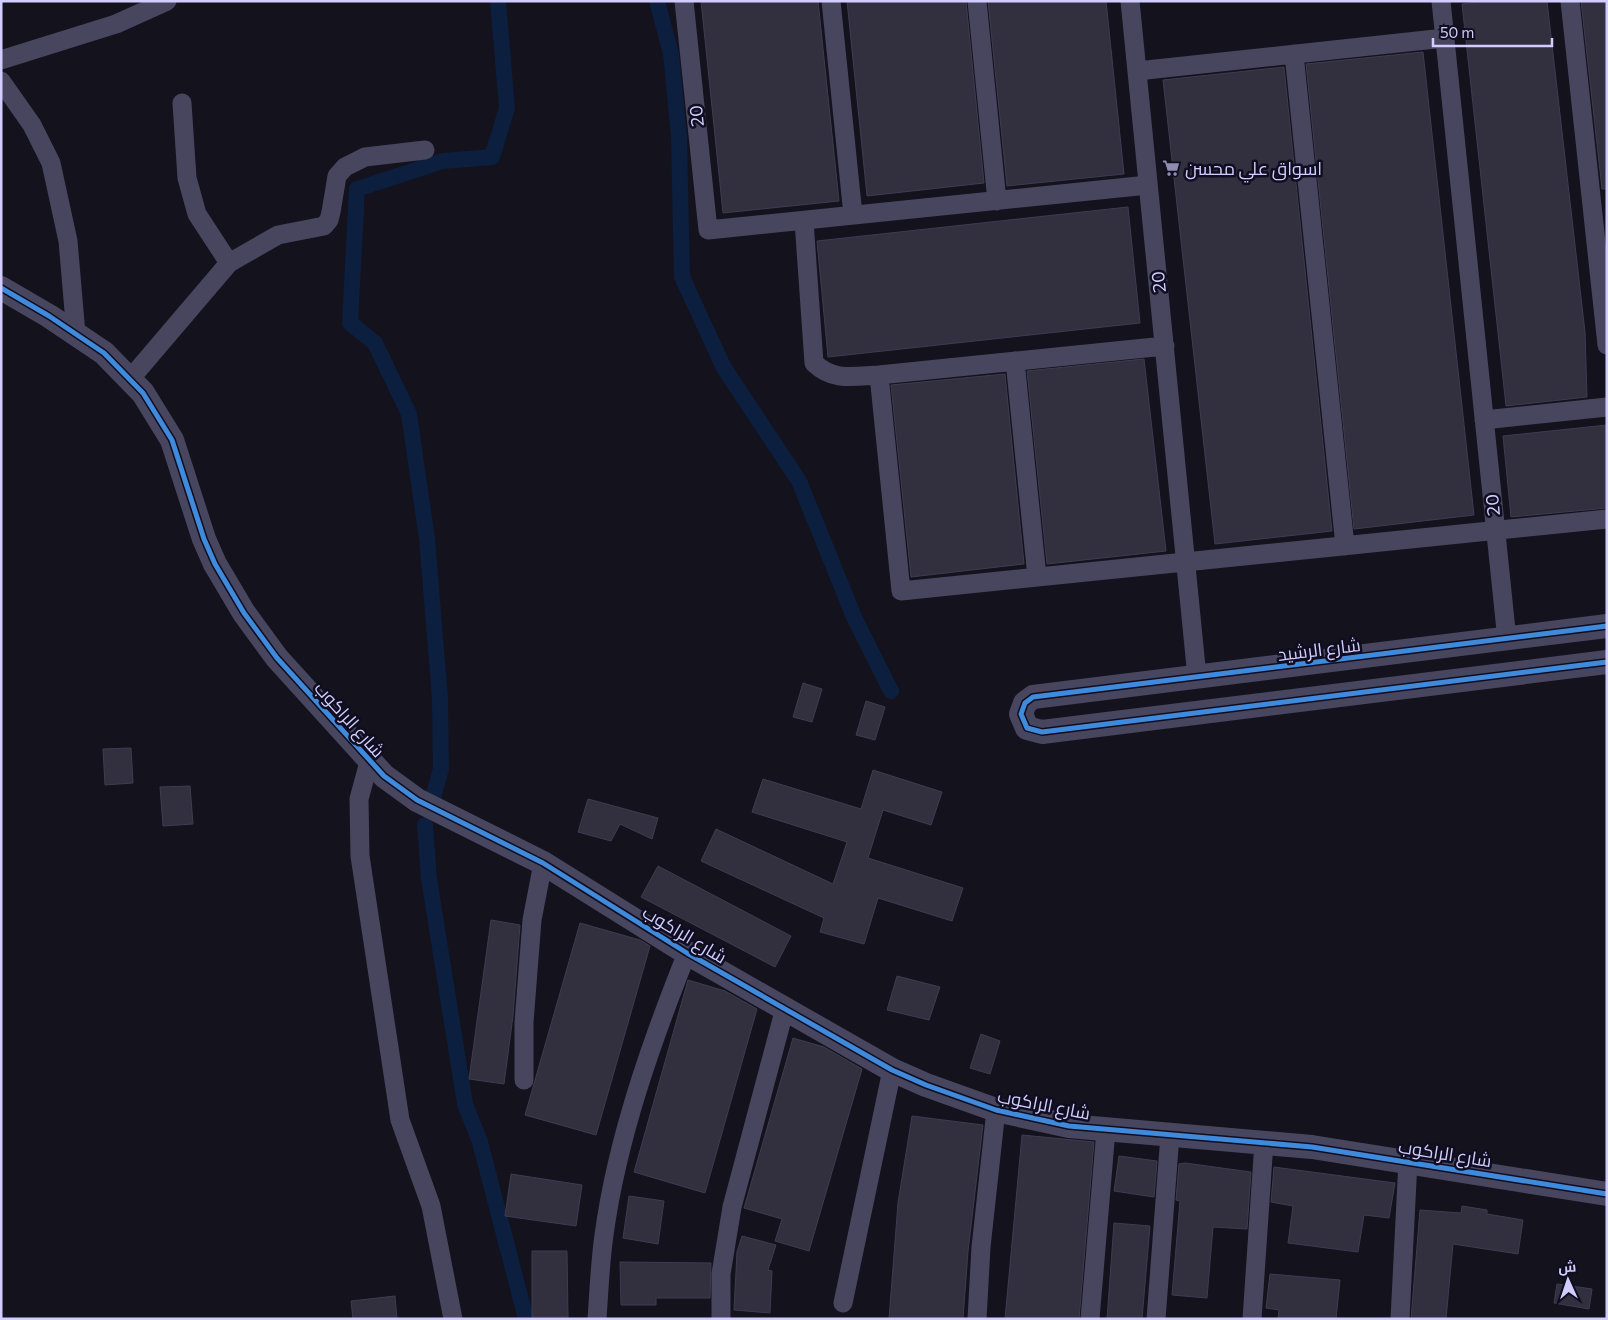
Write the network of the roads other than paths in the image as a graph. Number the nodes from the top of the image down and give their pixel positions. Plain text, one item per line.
1 (167, 1) edge
2 (684, 1) edge
3 (831, 1) edge
4 (977, 1) edge
5 (1130, 1) edge
6 (1441, 1) edge
7 (1570, 1) edge
8 (1444, 38) junction
9 (1294, 54) junction
10 (1, 60) edge
11 (1137, 72) junction
12 (1, 81) edge
13 (182, 102) dead end
14 (425, 150) dead end
15 (1148, 185) junction
16 (998, 201) junction
17 (853, 215) junction
18 (804, 221) junction
19 (228, 263) junction
20 (1, 288) edge
21 (76, 334) junction
22 (1165, 346) junction
23 (1607, 346) edge
24 (1015, 361) junction
25 (879, 374) junction
26 (131, 378) junction
27 (1607, 408) edge
28 (1484, 420) junction
29 (1607, 519) edge
30 (1495, 531) junction
31 (1345, 546) junction
32 (1187, 562) junction
33 (1037, 577) junction
34 (1607, 626) edge
35 (1507, 640) junction
36 (1607, 662) edge
37 (1511, 674) junction
38 (1197, 677) junction
39 (369, 762) junction
40 (543, 863) junction
41 (688, 953) junction
42 (785, 1008) junction
43 (892, 1070) junction
44 (524, 1080) dead end
45 (996, 1110) junction
46 (1106, 1130) junction
47 (1170, 1135) junction
48 (1264, 1142) junction
49 (1408, 1161) junction
50 (1607, 1194) edge
51 (843, 1303) dead end
52 (452, 1319) edge
53 (597, 1319) edge
54 (721, 1319) edge
55 (977, 1319) edge
56 (1090, 1319) edge
57 (1156, 1319) edge
58 (1252, 1319) edge
59 (1400, 1319) edge

1 - 10 street
2 - 18 street, 20
3 - 17 street
4 - 16 street
5 - 11 street, 20
6 - 8 street, 20
7 - 23 street
8 - 9 street
8 - 28 street, 20
9 - 11 street
9 - 31 street
11 - 15 street, 20
12 - 21 street
13 - 19 street
14 - 19 street
15 - 16 street
15 - 22 street, 20
16 - 17 street
17 - 18 street
18 - 25 street
19 - 26 street
20 - 21 street, شارع الراكوب
21 - 26 street, شارع الراكوب
22 - 24 street
22 - 32 street, 20
24 - 25 street
24 - 33 street
25 - 33 street, 20
26 - 39 street, شارع الراكوب
27 - 28 street
28 - 30 street, 20
29 - 30 street, 20
30 - 31 street, 20
30 - 35 street
31 - 32 street, 20
32 - 33 street, 20
32 - 38 street
34 - 35 street, شارع الرشيد
35 - 37 street
35 - 38 street, شارع الرشيد
36 - 37 street
37 - 38 street, شارع الرشيد
39 - 40 street, شارع الراكوب
39 - 52 street
40 - 41 street, شارع الراكوب
40 - 44 street
41 - 42 street, شارع الراكوب
41 - 53 street
42 - 43 street, شارع الراكوب
42 - 54 street
43 - 45 street, شارع الراكوب
43 - 51 street
45 - 46 street, شارع الراكوب
45 - 55 street
46 - 47 street, شارع الراكوب
46 - 56 street
47 - 48 street, شارع الراكوب
47 - 57 street
48 - 49 street, شارع الراكوب
48 - 58 street
49 - 50 street, شارع الراكوب
49 - 59 street

